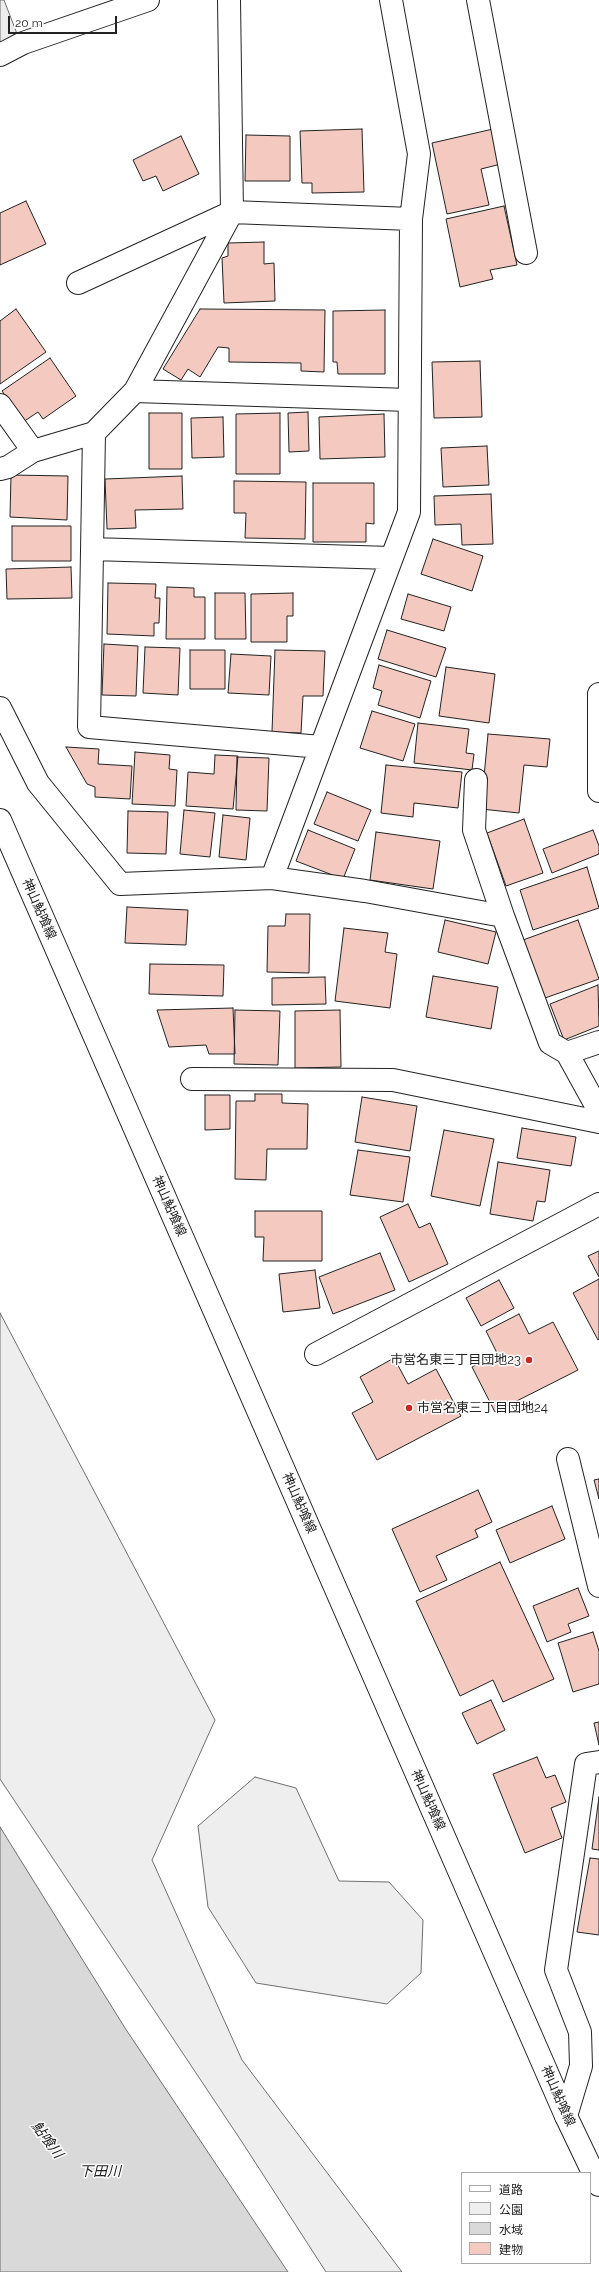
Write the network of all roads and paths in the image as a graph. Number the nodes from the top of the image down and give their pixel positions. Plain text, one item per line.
1 (148, 0) edge
2 (229, 0) edge
3 (392, 0) edge
4 (478, 0) edge
5 (0, 54) edge
6 (232, 212) junction
7 (410, 219) junction
8 (526, 253) dead end
9 (78, 283) dead end
10 (135, 392) junction
11 (409, 400) junction
12 (0, 405) edge
13 (94, 433) junction
14 (33, 451) junction
15 (0, 469) edge
16 (92, 549) junction
17 (391, 558) junction
18 (599, 694) edge
19 (0, 708) edge
20 (321, 747) junction
21 (476, 780) dead end
22 (599, 791) edge
23 (0, 820) edge
24 (272, 878) junction
25 (503, 916) junction
26 (599, 1042) edge
27 (567, 1053) junction
28 (192, 1079) dead end
29 (599, 1111) edge
30 (599, 1122) edge
31 (599, 1204) edge
32 (316, 1354) dead end
33 (568, 1458) dead end
34 (599, 1586) edge
35 (599, 1762) edge
36 (566, 2116) junction
37 (599, 2185) edge

1 - 5 street
2 - 6 street
3 - 7 street
4 - 8 street
6 - 7 street
6 - 9 street
6 - 10 street
7 - 11 street
10 - 11 street
10 - 13 street
11 - 17 street
12 - 14 street
13 - 14 street
13 - 16 street
14 - 15 street
16 - 17 street
16 - 20 street
17 - 20 street
18 - 22 street
19 - 24 street
20 - 24 street
21 - 25 street
23 - 36 street, 神山鮎喰線
24 - 25 street
25 - 27 street
26 - 27 street
27 - 29 street
28 - 30 street
31 - 32 street
33 - 34 street
35 - 36 street
36 - 37 street, 神山鮎喰線

